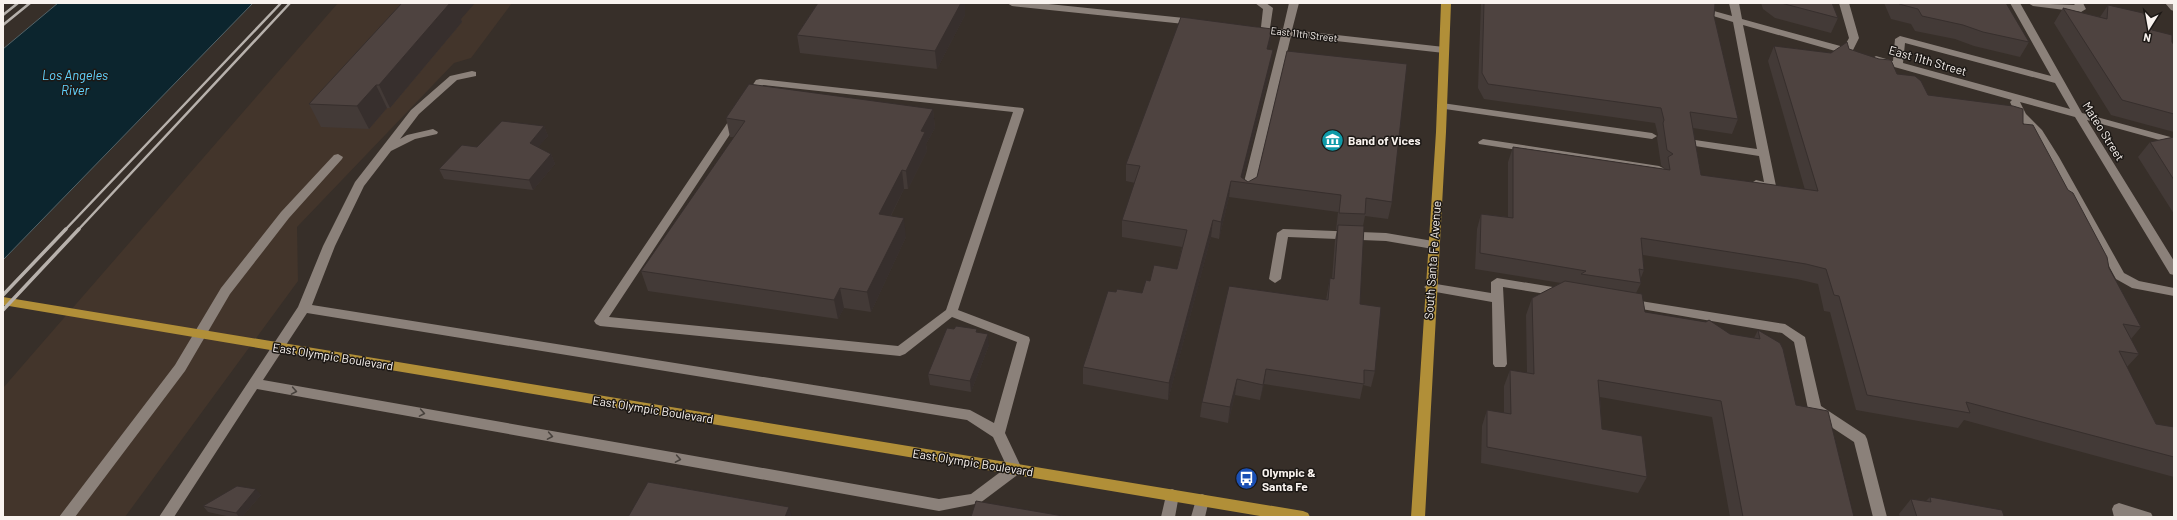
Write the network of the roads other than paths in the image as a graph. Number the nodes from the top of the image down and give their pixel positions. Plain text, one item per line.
1 (1012, 3) edge
2 (1260, 3) edge
3 (1294, 3) edge
4 (1446, 3) edge
5 (1675, 3) edge
6 (1734, 3) edge
7 (1844, 3) edge
8 (2015, 3) edge
9 (2033, 3) edge
10 (2078, 3) edge
11 (2170, 3) edge
12 (1111, 8) edge
13 (2174, 8) edge
14 (1739, 21) junction
15 (1206, 23) edge
16 (1243, 27) edge
17 (1265, 29) junction
18 (1288, 32) junction
19 (1444, 50) junction
20 (1847, 51) junction
21 (1898, 65) junction
22 (472, 74) dead end
23 (2060, 81) junction
24 (2013, 97) junction
25 (1442, 106) junction
26 (2079, 115) junction
27 (433, 132) dead end
28 (1652, 136) dead end
29 (2174, 141) edge
30 (1482, 142) dead end
31 (1695, 143) edge
32 (386, 150) junction
33 (1764, 153) junction
34 (338, 157) dead end
35 (1659, 169) edge
36 (1742, 181) edge
37 (1247, 194) dead end
38 (1433, 245) junction
39 (2174, 271) edge
40 (1275, 279) dead end
41 (1430, 287) junction
42 (2174, 292) edge
43 (1575, 294) edge
44 (1498, 299) junction
45 (3, 301) edge
46 (1614, 301) edge
47 (304, 308) junction
48 (952, 312) junction
49 (1500, 364) dead end
50 (256, 384) junction
51 (998, 433) junction
52 (1015, 469) junction
53 (1172, 495) junction
54 (1202, 500) junction
55 (66, 517) edge
56 (166, 517) edge
57 (1168, 517) edge
58 (1198, 517) edge
59 (1303, 517) edge
60 (1418, 517) edge
61 (1880, 517) edge
62 (2121, 517) edge
63 (2146, 517) edge

1 - 12 street
2 - 17 street
3 - 18 street
4 - 19 main road, South Santa Fe Avenue
5 - 14 street, East 11th Street
6 - 14 street
7 - 20 street
8 - 23 street, Mateo Street
9 - 10 street
11 - 13 street
12 - 15 street
14 - 20 street, East 11th Street
14 - 33 street
16 - 17 street, East 11th Street
17 - 18 street, East 11th Street
18 - 19 street, East 11th Street
18 - 37 street
19 - 25 main road, South Santa Fe Avenue
20 - 21 street, East 11th Street
21 - 23 street
21 - 24 street, East 11th Street
22 - 32 street
23 - 26 street, Mateo Street
24 - 26 street, East 11th Street
24 - 42 street
25 - 28 street
25 - 38 main road, South Santa Fe Avenue
26 - 29 street, East 11th Street
26 - 39 street, Mateo Street
27 - 32 street
30 - 35 street
31 - 33 street
32 - 47 street
33 - 36 street
34 - 55 street
38 - 40 street
38 - 41 main road, South Santa Fe Avenue
41 - 44 street
41 - 60 main road, South Santa Fe Avenue
43 - 44 street
44 - 49 street
45 - 52 main road, East Olympic Boulevard
46 - 61 street
47 - 50 street
47 - 51 street
48 - 48 street
48 - 51 street
50 -> 52 street
50 - 56 street
51 - 52 street
52 - 53 main road, East Olympic Boulevard
53 - 54 main road, East Olympic Boulevard
53 - 57 street
54 - 58 street
54 - 59 main road, East Olympic Boulevard
62 - 63 street

